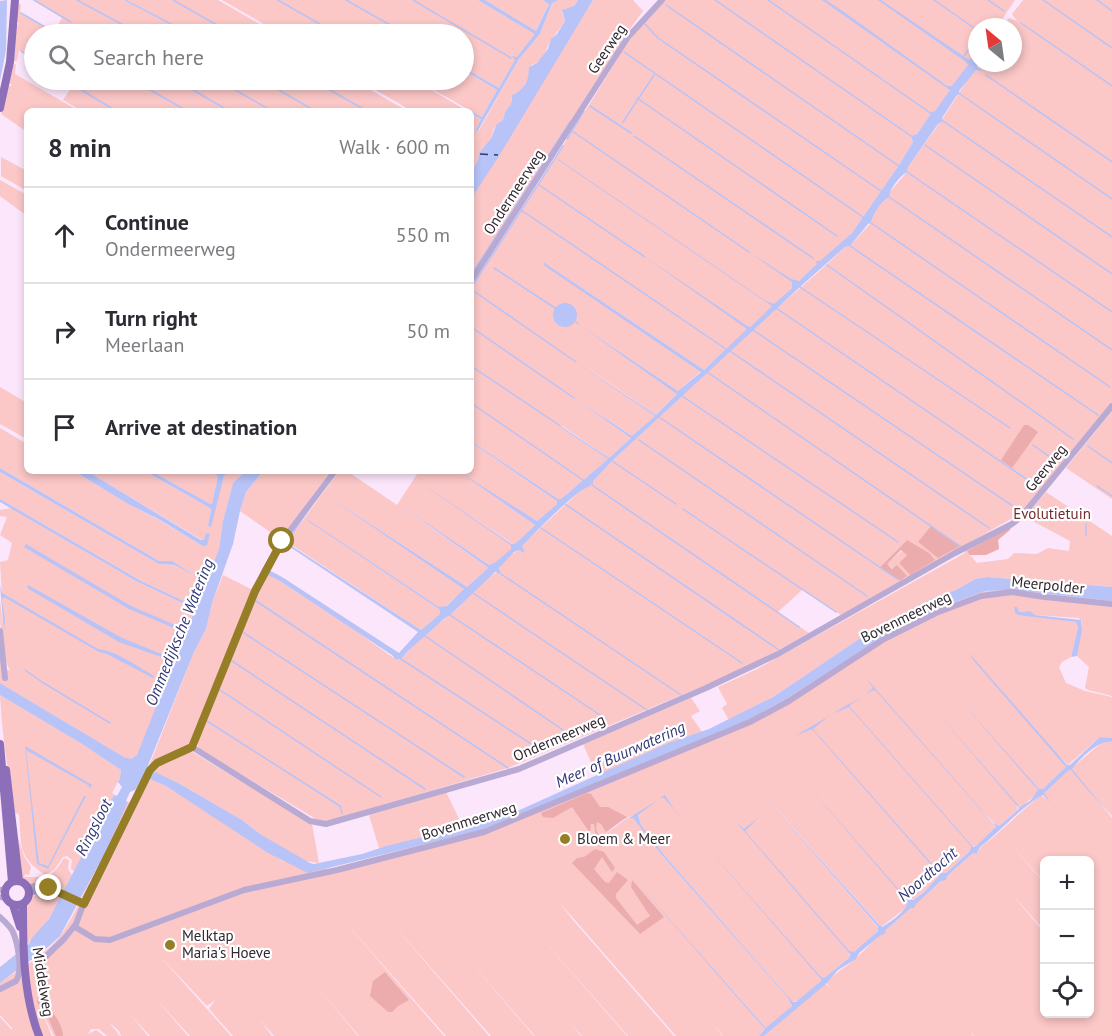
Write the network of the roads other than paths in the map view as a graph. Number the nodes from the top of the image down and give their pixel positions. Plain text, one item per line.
1 (15, 0) edge
2 (662, 0) edge
3 (0, 108) edge
4 (577, 116) joint
5 (474, 276) edge
6 (1112, 406) edge
7 (332, 474) edge
8 (927, 569) joint
9 (981, 596) joint
10 (1112, 604) edge
11 (0, 631) edge
12 (5, 678) dead end
13 (0, 744) edge
14 (192, 747) junction
15 (15, 882) junction
16 (28, 890) junction
17 (2, 893) edge
18 (81, 903) junction
19 (23, 904) junction
20 (13, 905) junction
21 (0, 917) edge
22 (75, 927) junction
23 (22, 932) junction
24 (20, 950) junction
25 (40, 962) dead end
26 (22, 967) junction
27 (0, 989) edge
28 (39, 1036) edge

1 - 3 main road
2 - 4 street, Geerweg
4 - 5 street, Ondermeerweg
6 - 8 street, Geerweg
7 - 14 street
8 - 14 street, Ondermeerweg
9 - 10 street, Meerpolder
9 - 22 street, Bovenmeerweg
11 - 12 street
13 - 15 main road
14 - 18 street
15 - 16 main road
15 - 17 main road
16 - 18 street
16 - 19 main road
17 - 20 main road
18 - 22 street
19 - 20 main road
19 - 23 main road, Middelweg
20 - 23 main road, Middelweg
21 - 24 street
22 - 25 street
23 - 24 main road, Middelweg
24 - 26 main road, Middelweg
26 - 27 street
26 - 28 main road, Middelweg

